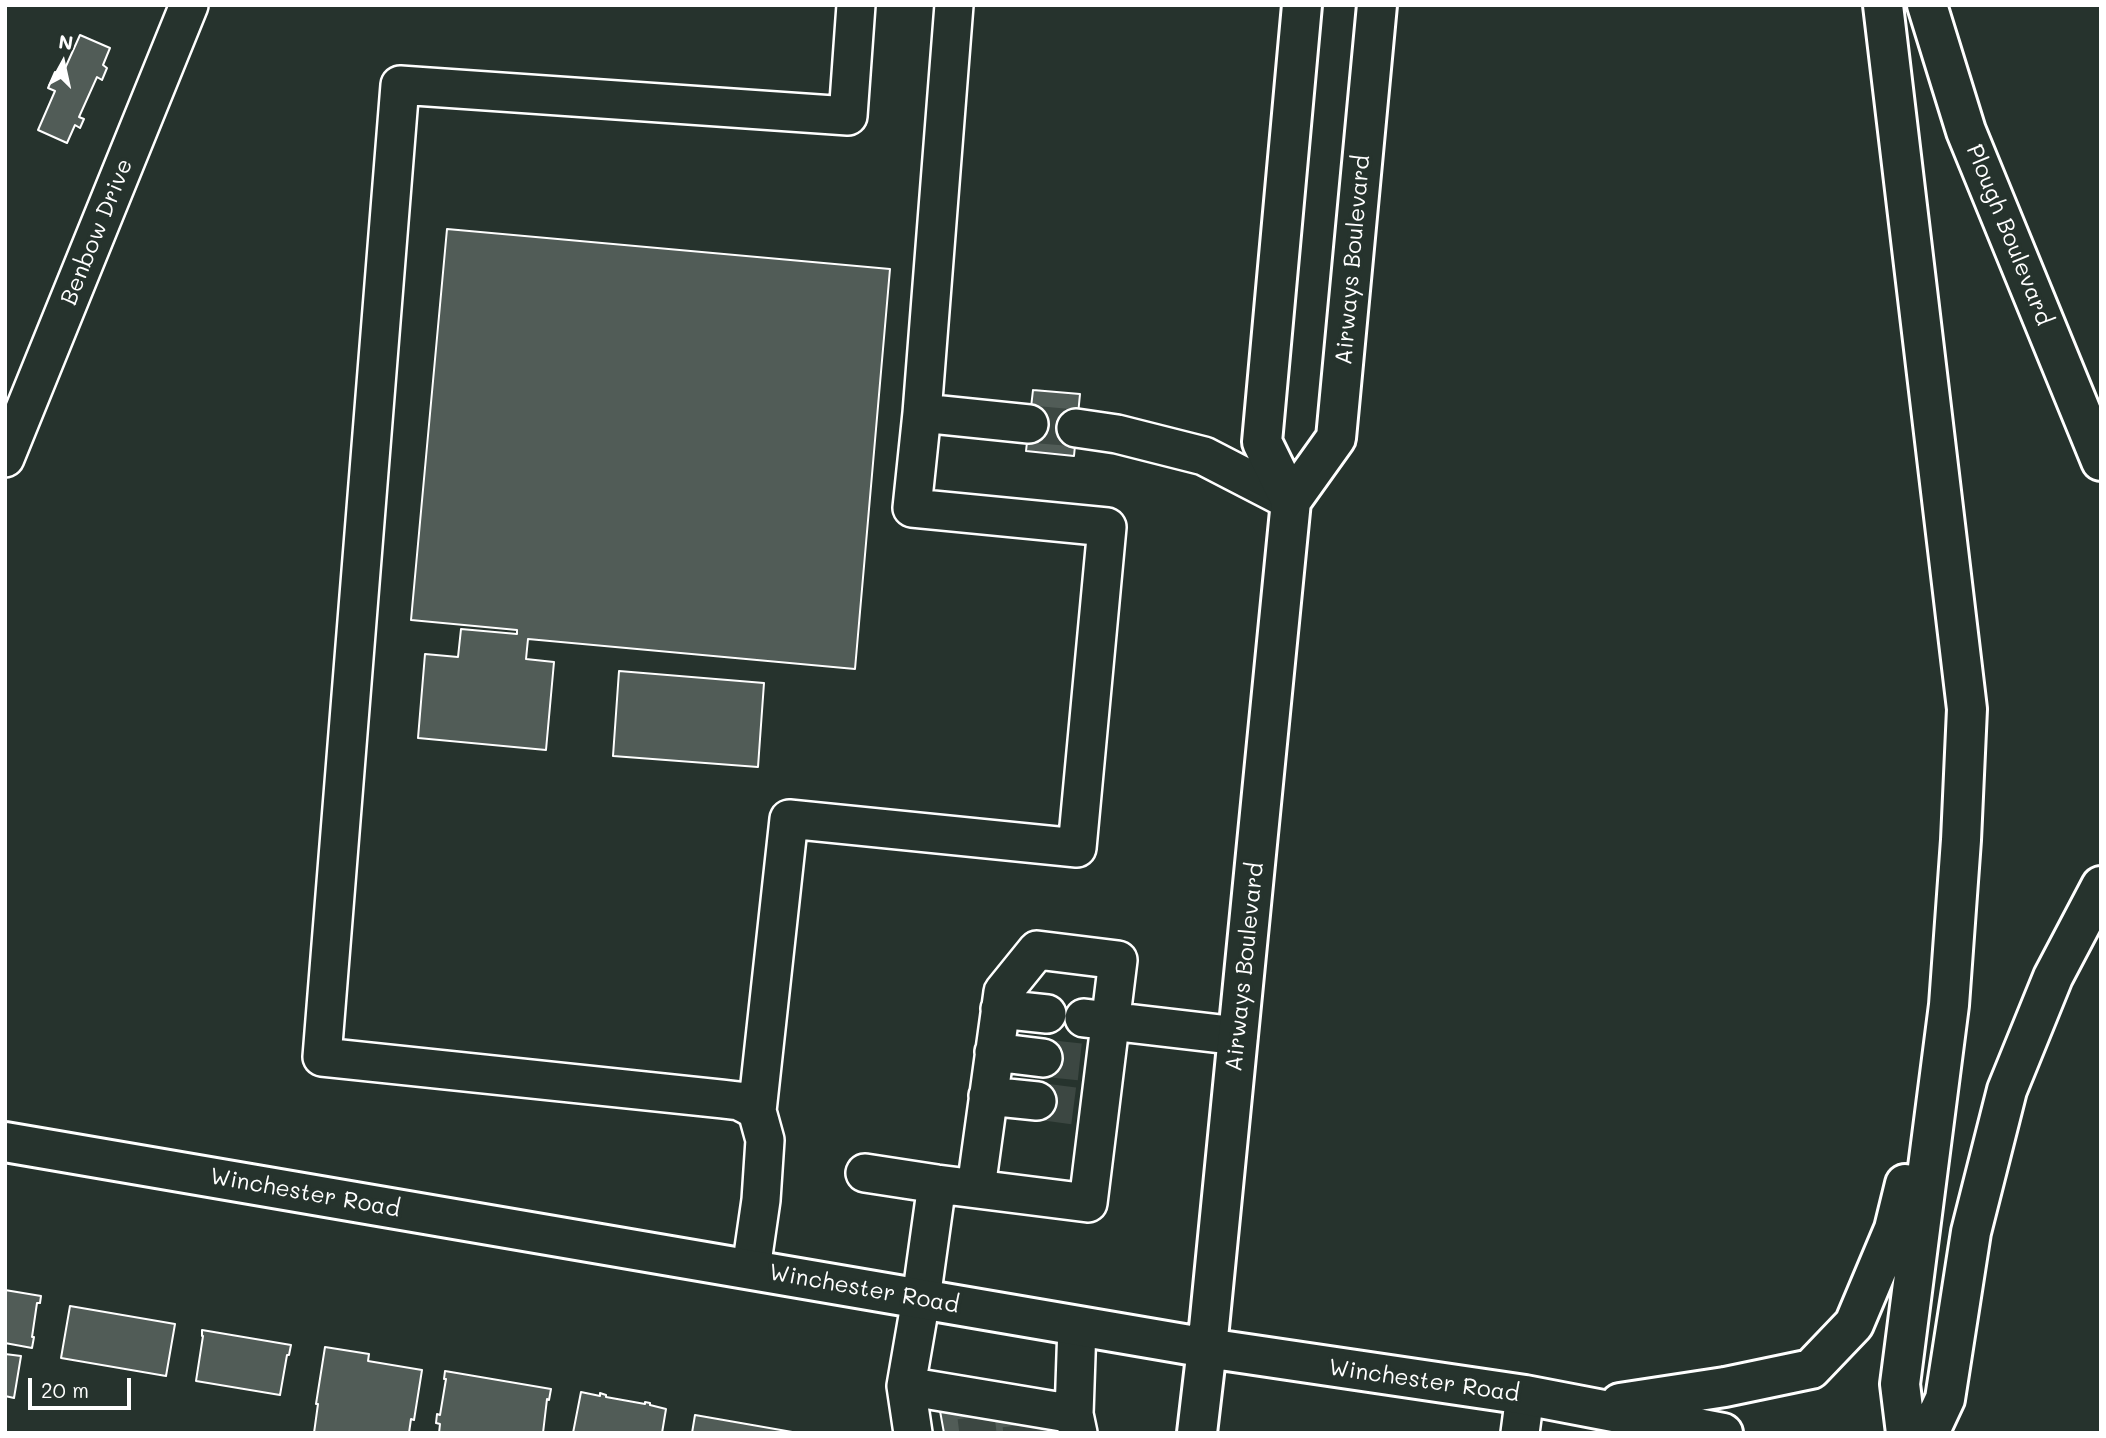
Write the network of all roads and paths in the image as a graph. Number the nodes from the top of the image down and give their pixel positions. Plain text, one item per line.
1 (189, 5) edge
2 (856, 5) edge
3 (954, 5) edge
4 (1302, 5) edge
5 (1377, 5) edge
6 (1882, 5) edge
7 (1927, 5) edge
8 (922, 413) junction
9 (1029, 424) tunnel mouth
10 (1076, 428) tunnel mouth
11 (5, 458) edge
12 (2101, 461) edge
13 (1291, 501) junction
14 (2101, 886) edge
15 (1949, 1005) junction
16 (1000, 1009) junction
17 (1047, 1014) dead end
18 (1097, 1020) junction
19 (1238, 1036) junction
20 (994, 1052) junction
21 (1043, 1058) tunnel mouth
22 (988, 1096) junction
23 (1037, 1101) tunnel mouth
24 (757, 1111) junction
25 (5, 1142) edge
26 (865, 1173) dead end
27 (937, 1184) junction
28 (976, 1188) junction
29 (751, 1269) junction
30 (921, 1298) junction
31 (1077, 1326) junction
32 (1207, 1348) junction
33 (906, 1386) junction
34 (1525, 1395) junction
35 (1591, 1407) junction
36 (1076, 1423) edge
37 (913, 1433) edge
38 (1197, 1433) edge
39 (1520, 1433) edge
40 (1723, 1433) edge
41 (1906, 1433) edge
42 (1929, 1433) edge

1 - 11 street, Benbow Drive
2 - 24 street
3 - 8 street
4 - 13 main road
5 - 13 main road, Airways Boulevard
6 - 15 main road
7 - 12 main road, Plough Boulevard
8 - 9 street
8 - 24 street
10 - 13 street
13 - 19 main road, Airways Boulevard
14 - 42 main road
15 - 35 main road
15 - 41 main road
16 - 17 street
16 - 18 street
16 - 20 street
18 - 19 street
18 - 28 street
19 - 32 main road, Airways Boulevard
20 - 21 street
20 - 22 street
22 - 23 street
22 - 28 street
24 - 29 street
25 - 29 main road, Winchester Road
26 - 27 street
27 - 28 street
27 - 30 street
29 - 30 main road, Winchester Road
30 - 31 main road, Winchester Road
30 - 33 street
31 - 32 main road, Winchester Road
31 - 36 street
32 - 34 main road, Winchester Road
32 - 38 main road, Airways Boulevard
33 - 36 street
33 - 37 street
34 - 35 main road, Winchester Road
34 - 39 street
35 - 40 main road, Winchester Road

